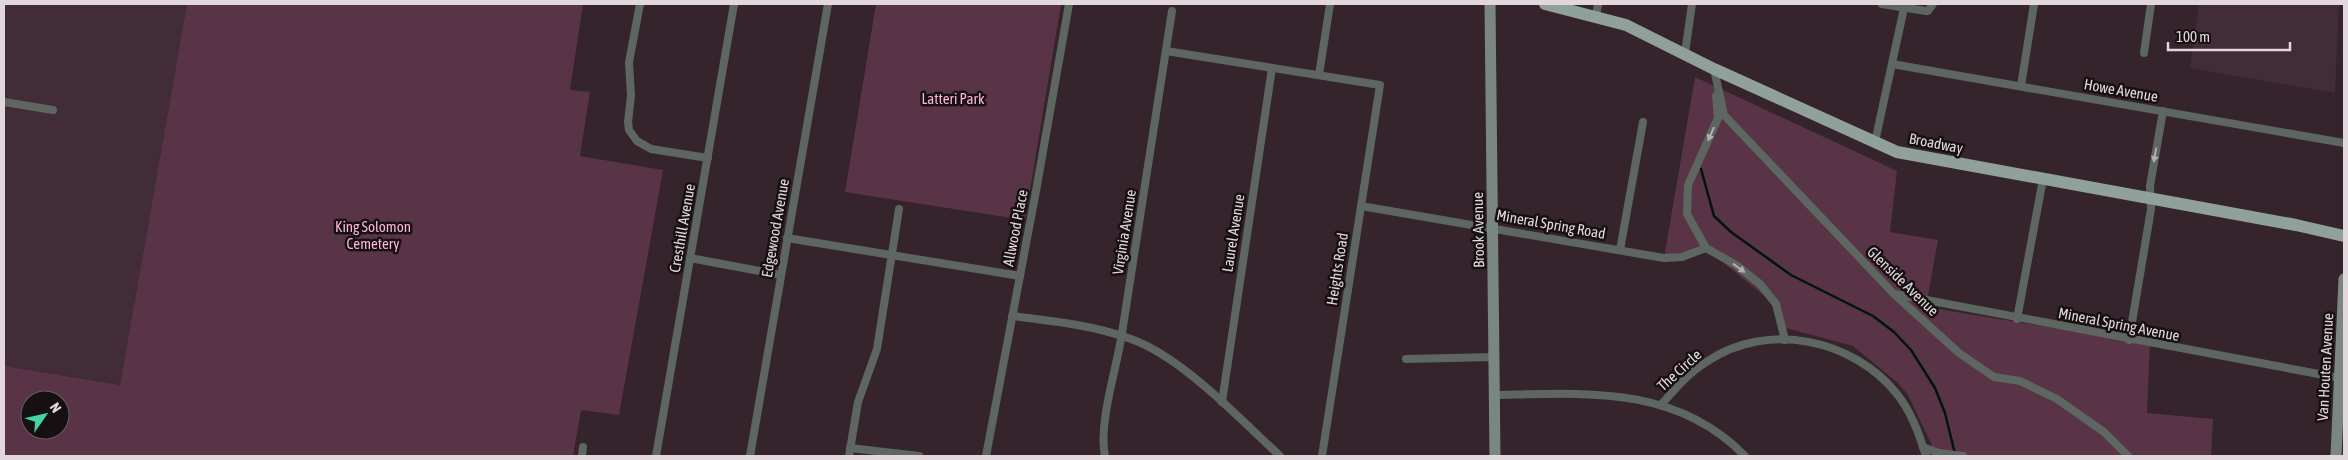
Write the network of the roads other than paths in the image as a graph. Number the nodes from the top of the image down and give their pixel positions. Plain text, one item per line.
1 (640, 4) edge
2 (734, 4) edge
3 (828, 4) edge
4 (1069, 4) edge
5 (1330, 4) edge
6 (1490, 4) edge
7 (1545, 4) edge
8 (1692, 4) edge
9 (1882, 4) edge
10 (1933, 4) edge
11 (2034, 4) edge
12 (2151, 4) edge
13 (1904, 8) junction
14 (1597, 10) edge
15 (1172, 11) dead end
16 (1166, 52) junction
17 (1685, 53) junction
18 (2144, 53) dead end
19 (1892, 64) junction
20 (1272, 68) junction
21 (1714, 69) junction
22 (1319, 75) junction
23 (2021, 86) junction
24 (4, 102) edge
25 (53, 110) dead end
26 (2163, 112) junction
27 (1643, 122) dead end
28 (1875, 142) junction
29 (2344, 143) edge
30 (708, 158) junction
31 (2043, 179) junction
32 (2150, 198) junction
33 (1361, 206) junction
34 (899, 209) dead end
35 (1493, 228) junction
36 (2344, 236) edge
37 (787, 238) junction
38 (1706, 248) junction
39 (1620, 250) junction
40 (892, 256) junction
41 (690, 258) junction
42 (781, 274) junction
43 (1020, 276) junction
44 (2344, 279) edge
45 (1894, 294) junction
46 (1012, 316) junction
47 (2018, 319) junction
48 (1122, 336) junction
49 (1785, 340) junction
50 (2129, 340) junction
51 (1494, 357) junction
52 (1406, 359) dead end
53 (2340, 378) junction
54 (1495, 395) junction
55 (1222, 402) junction
56 (1661, 405) junction
57 (2341, 421) edge
58 (584, 447) dead end
59 (1923, 447) junction
60 (850, 452) edge
61 (582, 456) edge
62 (656, 456) edge
63 (750, 456) edge
64 (919, 456) edge
65 (986, 456) edge
66 (1105, 456) edge
67 (1280, 456) edge
68 (1322, 456) edge
69 (1496, 456) edge
70 (1745, 456) edge
71 (1926, 456) edge
72 (1960, 456) edge
73 (2128, 456) edge
74 (2336, 456) edge

1 - 30 street
2 - 30 street, Cresthill Avenue
3 - 37 street, Edgewood Avenue
4 - 43 street, Allwood Place
5 - 22 street
6 - 35 main road, Brook Avenue
7 - 14 main road, Broadway
8 - 17 street
9 - 13 street
10 - 13 street
11 - 23 street
12 - 18 street
13 - 19 street
14 - 17 main road, Broadway
15 - 16 street, Virginia Avenue
16 - 20 street
16 - 48 street, Virginia Avenue
17 - 21 main road, Broadway
19 - 23 street, Howe Avenue
19 - 28 street
20 - 22 street
20 - 55 street, Laurel Avenue
21 - 28 main road, Broadway
21 -> 38 street
21 - 45 street, Glenside Avenue
22 - 33 street, Heights Road
23 - 26 street, Howe Avenue
24 - 25 street
26 - 29 street, Howe Avenue
26 -> 32 street
27 - 39 street
28 - 31 main road, Broadway
30 - 41 street, Cresthill Avenue
31 - 32 main road, Broadway
31 - 47 street
32 - 36 main road, Broadway
32 - 50 street
33 - 35 street, Mineral Spring Road
33 - 68 street, Heights Road
34 - 40 street
35 - 39 street, Mineral Spring Road
35 - 51 main road, Brook Avenue
37 - 40 street
37 - 42 street, Edgewood Avenue
38 - 39 street, Mineral Spring Road
38 -> 49 street
40 - 43 street
40 - 60 street
41 - 42 street
41 - 62 street, Cresthill Avenue
42 - 63 street, Edgewood Avenue
43 - 46 street, Allwood Place
44 - 53 main road, Van Houten Avenue
45 - 47 street, Mineral Spring Avenue
45 - 73 street, Glenside Avenue
46 - 48 street
46 - 65 street, Allwood Place
47 - 50 street, Mineral Spring Avenue
48 - 55 street
48 - 66 street, Virginia Avenue
49 - 56 street, The Circle
49 - 59 street, The Circle
50 - 53 street, Mineral Spring Avenue
51 - 52 street
51 - 54 main road, Brook Avenue
53 - 57 main road, Van Houten Avenue
54 - 56 street
54 - 69 main road, Brook Avenue
55 - 67 street
56 - 70 street
57 - 74 main road, Van Houten Avenue
58 - 61 street
59 - 71 street, The Circle
59 - 72 street
60 - 64 street

